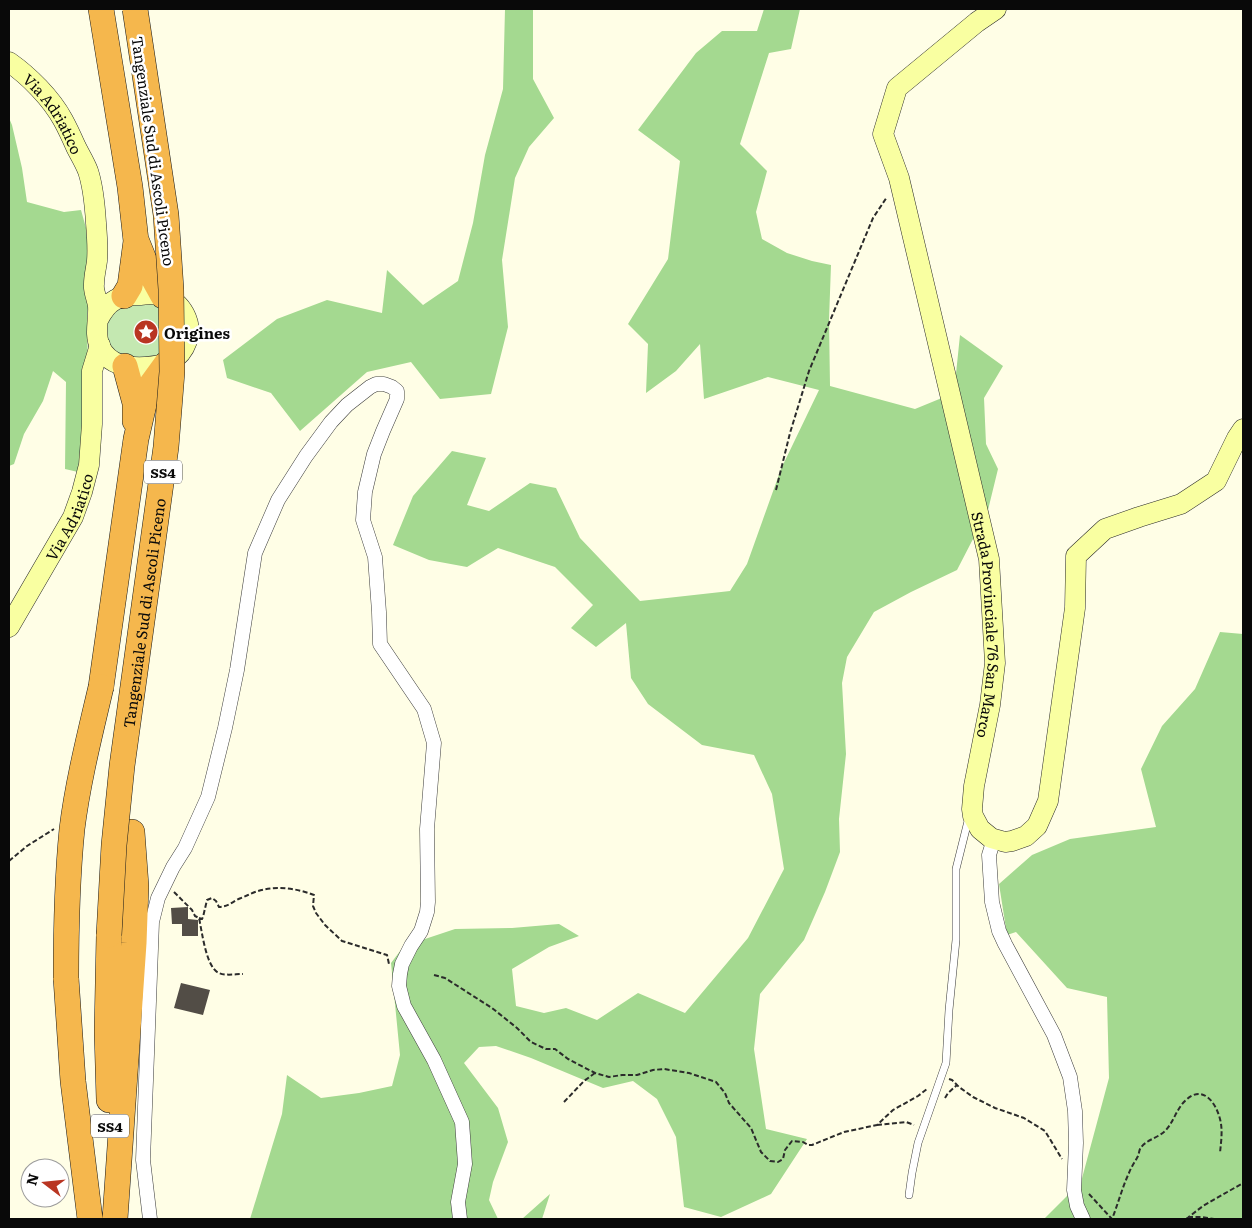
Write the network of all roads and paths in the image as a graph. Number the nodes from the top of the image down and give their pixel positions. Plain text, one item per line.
1 (101, 9) edge
2 (135, 9) edge
3 (996, 9) edge
4 (9, 62) edge
5 (899, 178) junction
6 (136, 241) junction
7 (97, 261) junction
8 (124, 296) junction
9 (163, 296) junction
10 (98, 320) junction
11 (100, 345) junction
12 (166, 364) junction
13 (121, 365) junction
14 (93, 393) junction
15 (1243, 429) edge
16 (136, 439) junction
17 (776, 490) dead end
18 (9, 627) edge
19 (101, 687) junction
20 (972, 809) junction
21 (994, 839) junction
22 (172, 890) dead end
23 (199, 918) junction
24 (390, 970) dead end
25 (243, 974) dead end
26 (434, 975) dead end
27 (595, 1073) junction
28 (942, 1076) junction
29 (564, 1102) dead end
30 (925, 1123) junction
31 (877, 1125) junction
32 (1220, 1153) dead end
33 (1073, 1178) junction
34 (1243, 1184) edge
35 (910, 1195) dead end
36 (1187, 1218) edge
37 (90, 1219) edge
38 (114, 1219) edge
39 (150, 1219) edge
40 (460, 1219) edge
41 (1083, 1219) edge
42 (1112, 1219) edge
43 (1214, 1219) edge

1 - 6 highway
2 - 38 highway, Tangenziale Sud di Ascoli Piceno / SS4, bridge
3 - 5 street, Strada Provinciale 76 San Marco
4 - 7 street, Via Adriatico
5 - 17 path
5 - 20 street, Strada Provinciale 76 San Marco
6 - 8 highway
6 - 9 highway
7 - 8 street, Via Adriatico
7 - 10 street, Via Adriatico
8 - 9 street
8 - 10 street
9 - 12 street
10 - 11 street, Via Adriatico
11 - 13 street
11 - 14 street, Via Adriatico
12 - 13 street
12 - 16 highway
13 - 14 street, Via Adriatico
13 - 16 highway
14 - 18 street, Via Adriatico
15 - 21 street
16 - 19 highway
19 - 37 highway, bridge
19 - 38 highway, bridge
20 - 21 street
20 - 28 lane
21 - 33 street
22 - 23 path
23 - 24 path
23 - 25 path
26 - 27 path
27 - 29 path
27 - 31 path
28 - 30 lane
28 - 31 path
28 - 33 path
30 - 31 path
30 - 35 lane
32 - 42 path
33 - 41 street
33 - 42 path
34 - 36 path
36 - 43 path
39 - 40 street

